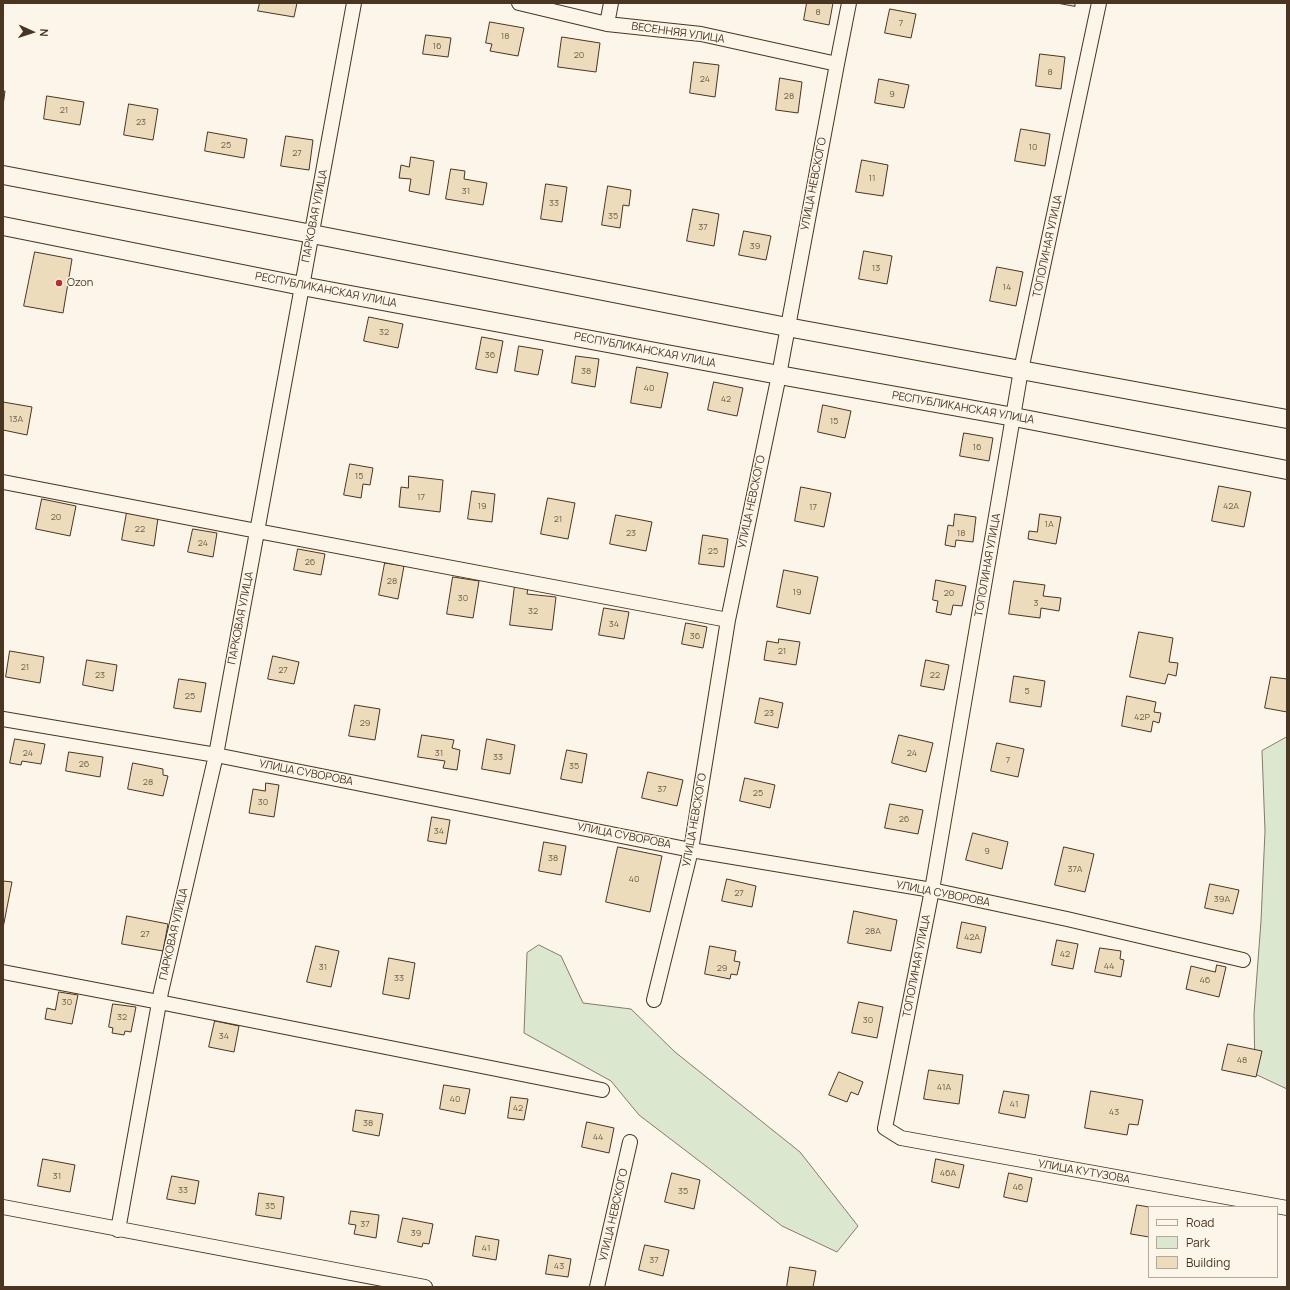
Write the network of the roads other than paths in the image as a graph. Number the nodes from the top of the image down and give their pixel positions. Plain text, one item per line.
1 (354, 3) edge
2 (519, 3) edge
3 (611, 3) edge
4 (850, 3) edge
5 (1099, 3) edge
6 (607, 24) junction
7 (837, 64) junction
8 (3, 175) edge
9 (3, 226) edge
10 (312, 234) junction
11 (302, 286) junction
12 (788, 326) junction
13 (1021, 370) junction
14 (778, 375) junction
15 (1014, 417) junction
16 (1287, 419) edge
17 (1287, 470) edge
18 (3, 482) edge
19 (257, 531) junction
20 (728, 620) junction
21 (3, 719) edge
22 (216, 755) junction
23 (691, 850) junction
24 (932, 890) junction
25 (1244, 960) dead end
26 (3, 972) edge
27 (654, 1000) dead end
28 (159, 1002) junction
29 (602, 1090) dead end
30 (885, 1128) joint
31 (630, 1142) dead end
32 (1276, 1206) edge
33 (3, 1208) edge
34 (118, 1230) junction
35 (425, 1287) edge
36 (597, 1287) edge

1 - 10 street, ПАРКОВАЯ УЛИЦА
2 - 6 street, ВЕСЕННЯЯ УЛИЦА
3 - 6 street
4 - 7 street, УЛИЦА НЕВСКОГО
5 - 13 street, ТОПОЛИНАЯ УЛИЦА
6 - 7 street, ВЕСЕННЯЯ УЛИЦА
7 - 12 street, УЛИЦА НЕВСКОГО
8 - 10 street
9 - 11 street, РЕСПУБЛИКАНСКАЯ УЛИЦА
10 - 11 street, ПАРКОВАЯ УЛИЦА
10 - 12 street
11 - 14 street, РЕСПУБЛИКАНСКАЯ УЛИЦА
11 - 19 street, ПАРКОВАЯ УЛИЦА
12 - 13 street
12 - 14 street, УЛИЦА НЕВСКОГО
13 - 15 street, ТОПОЛИНАЯ УЛИЦА
13 - 16 street
14 - 15 street, РЕСПУБЛИКАНСКАЯ УЛИЦА
14 - 20 street, УЛИЦА НЕВСКОГО
15 - 17 street, РЕСПУБЛИКАНСКАЯ УЛИЦА
15 - 24 street, ТОПОЛИНАЯ УЛИЦА
18 - 19 street
19 - 20 street
19 - 22 street, ПАРКОВАЯ УЛИЦА
20 - 23 street, УЛИЦА НЕВСКОГО
21 - 22 street, УЛИЦА СУВОРОВА
22 - 23 street, УЛИЦА СУВОРОВА
22 - 28 street, ПАРКОВАЯ УЛИЦА
23 - 24 street, УЛИЦА СУВОРОВА
23 - 27 street, УЛИЦА НЕВСКОГО
24 - 25 street, УЛИЦА СУВОРОВА
24 - 30 street, ТОПОЛИНАЯ УЛИЦА
26 - 28 street
28 - 29 street
28 - 34 street, ПАРКОВАЯ УЛИЦА
30 - 32 street, УЛИЦА КУТУЗОВА
31 - 36 street, УЛИЦА НЕВСКОГО
33 - 34 street
34 - 35 street

